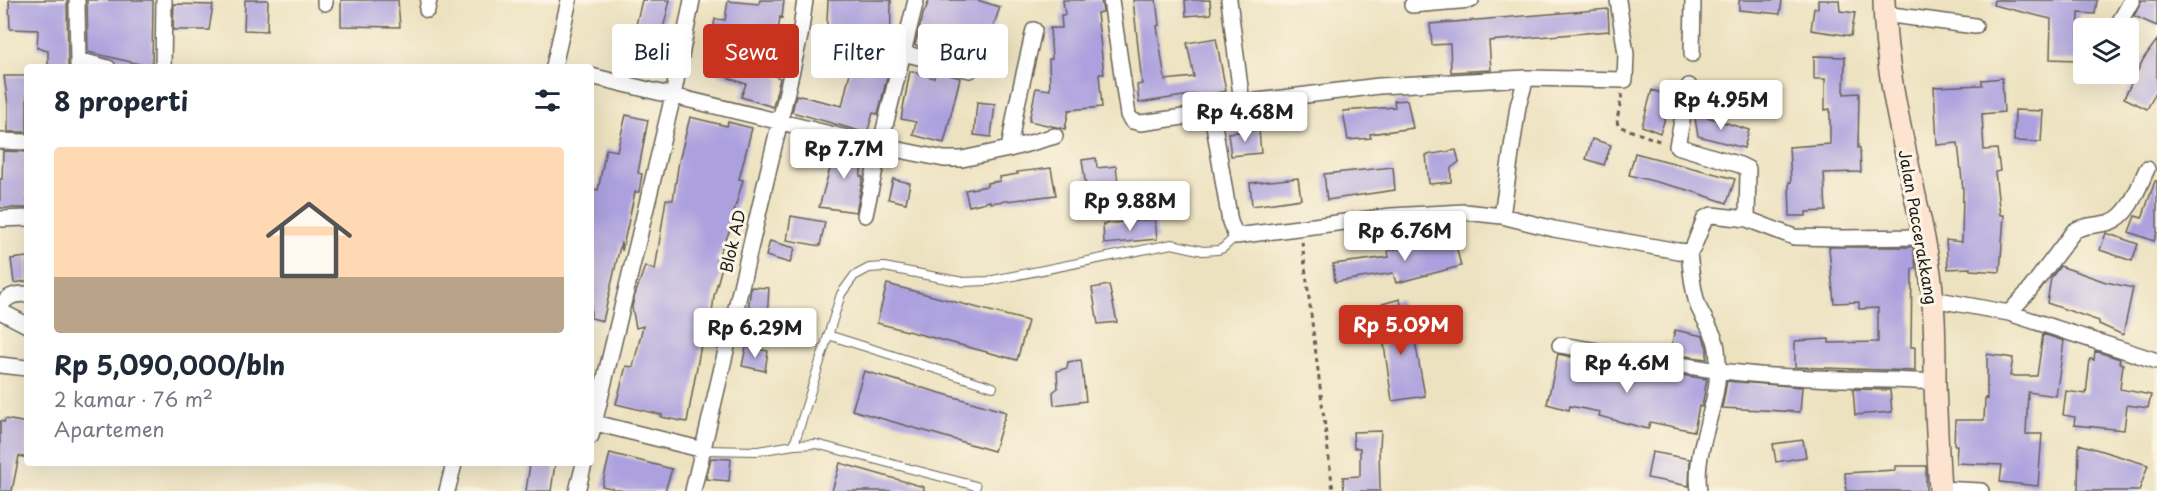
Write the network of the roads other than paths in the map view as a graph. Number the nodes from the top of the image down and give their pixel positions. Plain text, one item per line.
1 (77, 0) edge
2 (164, 0) edge
3 (569, 0) edge
4 (692, 0) edge
5 (805, 0) edge
6 (916, 0) edge
7 (1111, 0) edge
8 (1229, 0) edge
9 (1471, 0) edge
10 (1618, 0) edge
11 (1693, 0) edge
12 (2132, 0) edge
13 (1412, 5) dead end
14 (1884, 7) edge
15 (2122, 18) edge
16 (1975, 26) dead end
17 (1034, 30) dead end
18 (906, 41) edge
19 (1692, 54) dead end
20 (78, 64) edge
21 (163, 64) edge
22 (556, 64) edge
23 (594, 77) edge
24 (897, 78) edge
25 (1526, 78) junction
26 (1689, 86) dead end
27 (673, 96) junction
28 (1242, 104) junction
29 (1212, 113) junction
30 (779, 122) junction
31 (1055, 136) dead end
32 (0, 141) edge
33 (24, 142) edge
34 (880, 146) junction
35 (1009, 149) junction
36 (2147, 169) dead end
37 (865, 215) dead end
38 (1502, 216) junction
39 (24, 218) edge
40 (0, 219) edge
41 (1747, 219) junction
42 (1236, 236) junction
43 (1924, 237) junction
44 (1689, 252) junction
45 (24, 294) edge
46 (1933, 299) junction
47 (0, 309) edge
48 (2009, 313) junction
49 (24, 324) edge
50 (828, 335) junction
51 (1560, 345) dead end
52 (2157, 361) edge
53 (0, 365) edge
54 (24, 368) edge
55 (1718, 370) junction
56 (1935, 382) junction
57 (993, 387) dead end
58 (594, 419) edge
59 (594, 427) edge
60 (794, 445) junction
61 (704, 450) junction
62 (453, 466) edge
63 (583, 466) edge
64 (976, 486) dead end
65 (1940, 490) edge
66 (447, 491) edge
67 (577, 491) edge
68 (693, 491) edge
69 (1699, 491) edge
70 (1981, 491) edge

1 - 20 street
2 - 21 street
3 - 22 street
4 - 27 street
5 - 30 street, Blok AD
6 - 18 street
7 - 29 street
8 - 28 street
9 - 13 street
10 - 25 street
11 - 19 street
12 - 15 street
14 - 16 street
14 - 43 main road, Jalan Paccerakkang
17 - 35 street
23 - 27 street
24 - 34 street
25 - 28 street
25 - 38 street
26 - 41 street
27 - 30 street
27 - 58 street
28 - 29 street
29 - 42 street
30 - 34 street
30 - 61 street, Blok AD
31 - 35 street
32 - 33 street
34 - 35 street
34 - 37 street
36 - 48 street
38 - 42 street
38 - 44 street
39 - 40 street
41 - 43 street
41 - 44 street
42 - 50 lane
43 - 46 main road, Jalan Paccerakkang
44 - 55 street
45 - 47 street
46 - 48 street
46 - 56 main road, Jalan Paccerakkang
47 - 49 street
48 - 52 street
50 - 57 lane
50 - 60 lane
51 - 55 street
53 - 54 street
55 - 56 street
55 - 69 street
56 - 65 main road, Jalan Paccerakkang
59 - 61 street
60 - 61 lane
60 - 64 lane
61 - 68 street, Blok AD
62 - 66 street
63 - 67 street
65 - 70 street

